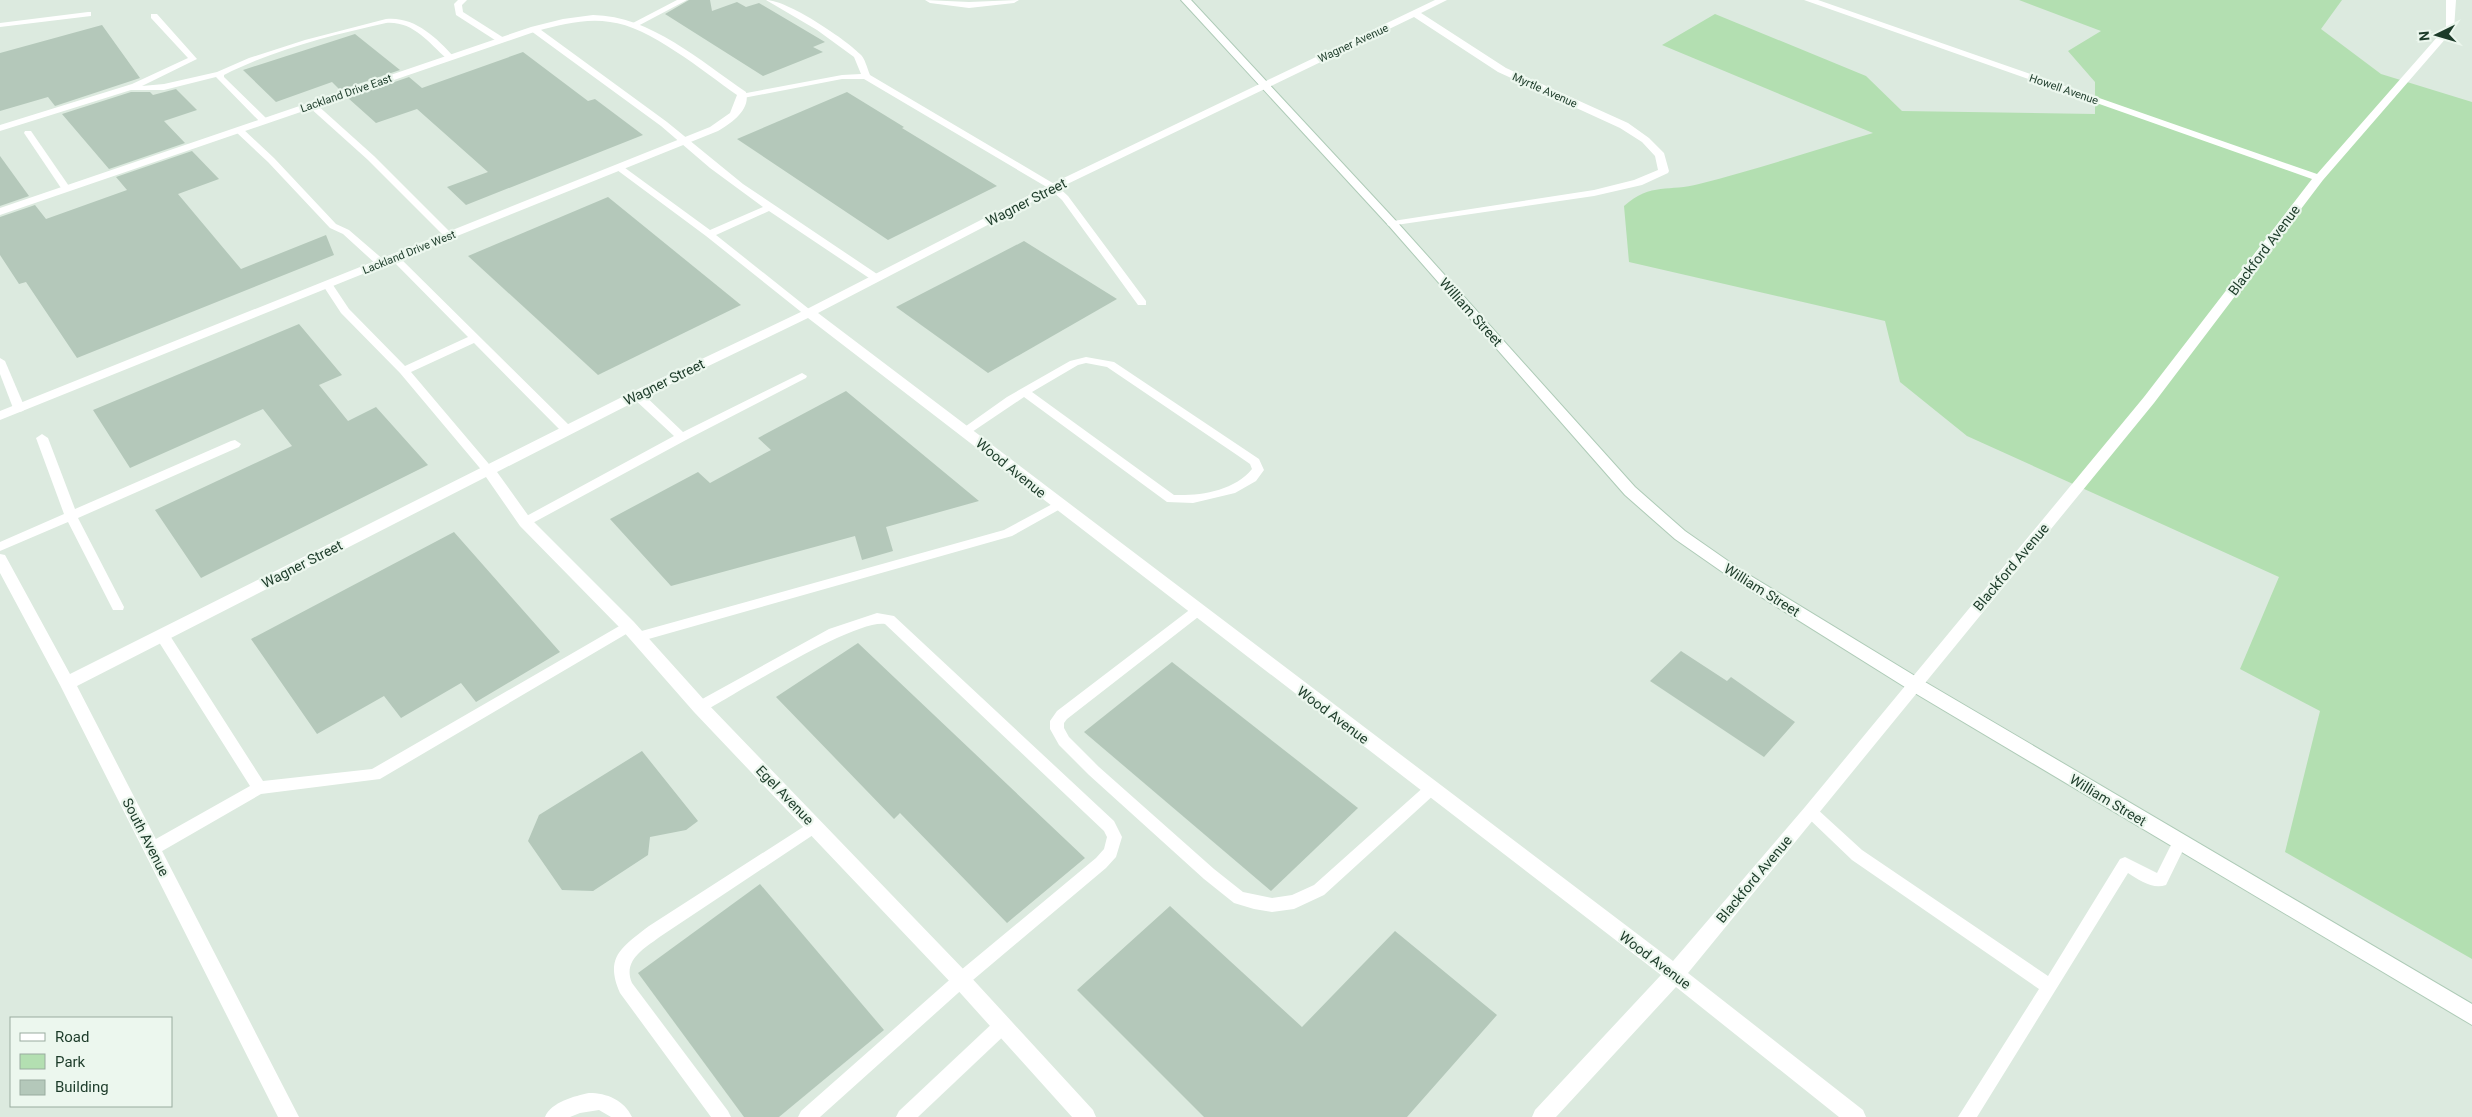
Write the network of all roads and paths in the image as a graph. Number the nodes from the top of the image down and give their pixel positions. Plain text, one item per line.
1 (464, 0) edge
2 (683, 0) edge
3 (770, 0) edge
4 (930, 0) edge
5 (1014, 0) edge
6 (1186, 0) edge
7 (1442, 0) edge
8 (1809, 0) edge
9 (2451, 0) edge
10 (88, 14) dead end
11 (1416, 14) junction
12 (154, 16) dead end
13 (0, 25) edge
14 (633, 25) junction
15 (534, 29) junction
16 (501, 40) junction
17 (450, 57) junction
18 (220, 74) junction
19 (866, 76) junction
20 (1264, 86) junction
21 (125, 90) junction
22 (741, 97) junction
23 (312, 105) junction
24 (264, 121) junction
25 (0, 128) edge
26 (239, 130) junction
27 (28, 133) dead end
28 (683, 141) junction
29 (618, 167) junction
30 (2319, 178) junction
31 (1053, 187) junction
32 (66, 189) junction
33 (771, 207) junction
34 (0, 212) edge
35 (1393, 224) junction
36 (709, 234) junction
37 (448, 236) junction
38 (394, 257) junction
39 (382, 262) junction
40 (876, 278) junction
41 (327, 284) junction
42 (1142, 303) dead end
43 (809, 313) junction
44 (475, 338) junction
45 (0, 361) edge
46 (404, 370) junction
47 (802, 376) dead end
48 (1026, 393) junction
49 (637, 395) junction
50 (20, 408) junction
51 (0, 416) edge
52 (567, 430) junction
53 (965, 430) junction
54 (682, 437) junction
55 (42, 438) dead end
56 (235, 444) dead end
57 (488, 470) junction
58 (1058, 505) junction
59 (71, 516) junction
60 (525, 522) junction
61 (0, 547) edge
62 (0, 559) edge
63 (118, 607) dead end
64 (1197, 611) junction
65 (633, 632) junction
66 (162, 635) junction
67 (67, 683) junction
68 (1914, 684) junction
69 (700, 707) junction
70 (259, 788) junction
71 (1431, 789) junction
72 (1811, 812) junction
73 (814, 826) junction
74 (2180, 842) junction
75 (152, 849) junction
76 (1675, 974) junction
77 (961, 980) junction
78 (2050, 987) junction
79 (2472, 1015) edge
80 (1003, 1026) junction
81 (289, 1117) edge
82 (554, 1117) edge
83 (623, 1117) edge
84 (722, 1117) edge
85 (808, 1117) edge
86 (905, 1117) edge
87 (1086, 1117) edge
88 (1542, 1117) edge
89 (1856, 1117) edge
90 (1967, 1117) edge

1 - 16 lane
2 - 14 lane
3 - 19 lane
4 - 5 street
6 - 20 street, William Street
7 - 11 street, Wagner Avenue
8 - 30 street, Howell Avenue
9 - 30 street, Blackford Avenue
10 - 13 lane
11 - 20 street, Wagner Avenue
11 - 35 street, Myrtle Avenue
12 - 21 lane
14 - 15 street, Lackland Drive East
14 - 22 street, Lackland Drive East
15 - 16 street, Lackland Drive East
15 - 28 lane
16 - 17 street, Lackland Drive East
17 - 18 lane
17 - 23 street, Lackland Drive East
18 - 21 lane
18 - 24 lane
19 - 22 lane
19 - 31 lane
20 - 31 street, Wagner Street
20 - 35 street, William Street
21 - 25 lane
22 - 28 street, Lackland Drive West
23 - 24 street, Lackland Drive East
23 - 37 lane
24 - 26 street, Lackland Drive East
26 - 32 street, Lackland Drive East
26 - 39 lane
27 - 32 lane
28 - 29 street, Lackland Drive West
28 - 33 lane
29 - 36 lane
29 - 37 street, Lackland Drive West
30 - 68 street, Blackford Avenue
31 - 40 street, Wagner Street
31 - 42 lane
32 - 34 street, Lackland Drive East
33 - 36 lane
33 - 40 lane
35 - 68 street, William Street
36 - 43 lane
37 - 38 street, Lackland Drive West
38 - 39 street, Lackland Drive West
38 - 44 lane
39 - 41 street, Lackland Drive West
40 - 43 street, Wagner Street
41 - 46 lane
41 - 50 street, Lackland Drive West
43 - 49 street, Wagner Street
43 - 53 street, Wood Avenue
44 - 46 lane
44 - 52 lane
45 - 50 lane
46 - 57 lane
47 - 54 lane
48 - 48 lane
48 - 53 lane
49 - 52 street, Wagner Street
49 - 54 lane
50 - 51 street, Lackland Drive West
52 - 57 street, Wagner Street
53 - 58 street, Wood Avenue
54 - 60 lane
55 - 59 lane
56 - 59 lane
57 - 60 street, Egel Avenue
57 - 66 street, Wagner Street
58 - 64 street, Wood Avenue
58 - 65 lane
59 - 61 lane
59 - 63 lane
60 - 65 street, Egel Avenue
62 - 67 street, South Avenue
64 - 71 street, Wood Avenue
64 - 71 lane
65 - 69 street, Egel Avenue
65 - 70 lane
66 - 67 street, Wagner Street
66 - 70 lane
67 - 75 street, South Avenue
68 - 72 street, Blackford Avenue
68 - 74 street, William Street
69 - 73 street, Egel Avenue
69 - 77 lane
70 - 75 lane
71 - 76 street, Wood Avenue
72 - 76 street, Blackford Avenue
72 - 78 lane
73 - 77 street, Egel Avenue
73 - 84 lane
74 - 78 lane
74 - 79 street, William Street
75 - 81 street, South Avenue
76 - 88 street, Blackford Avenue
76 - 89 street, Wood Avenue
77 - 80 street, Egel Avenue
77 - 85 lane
78 - 90 lane
80 - 86 lane
80 - 87 street, Egel Avenue
82 - 83 lane

